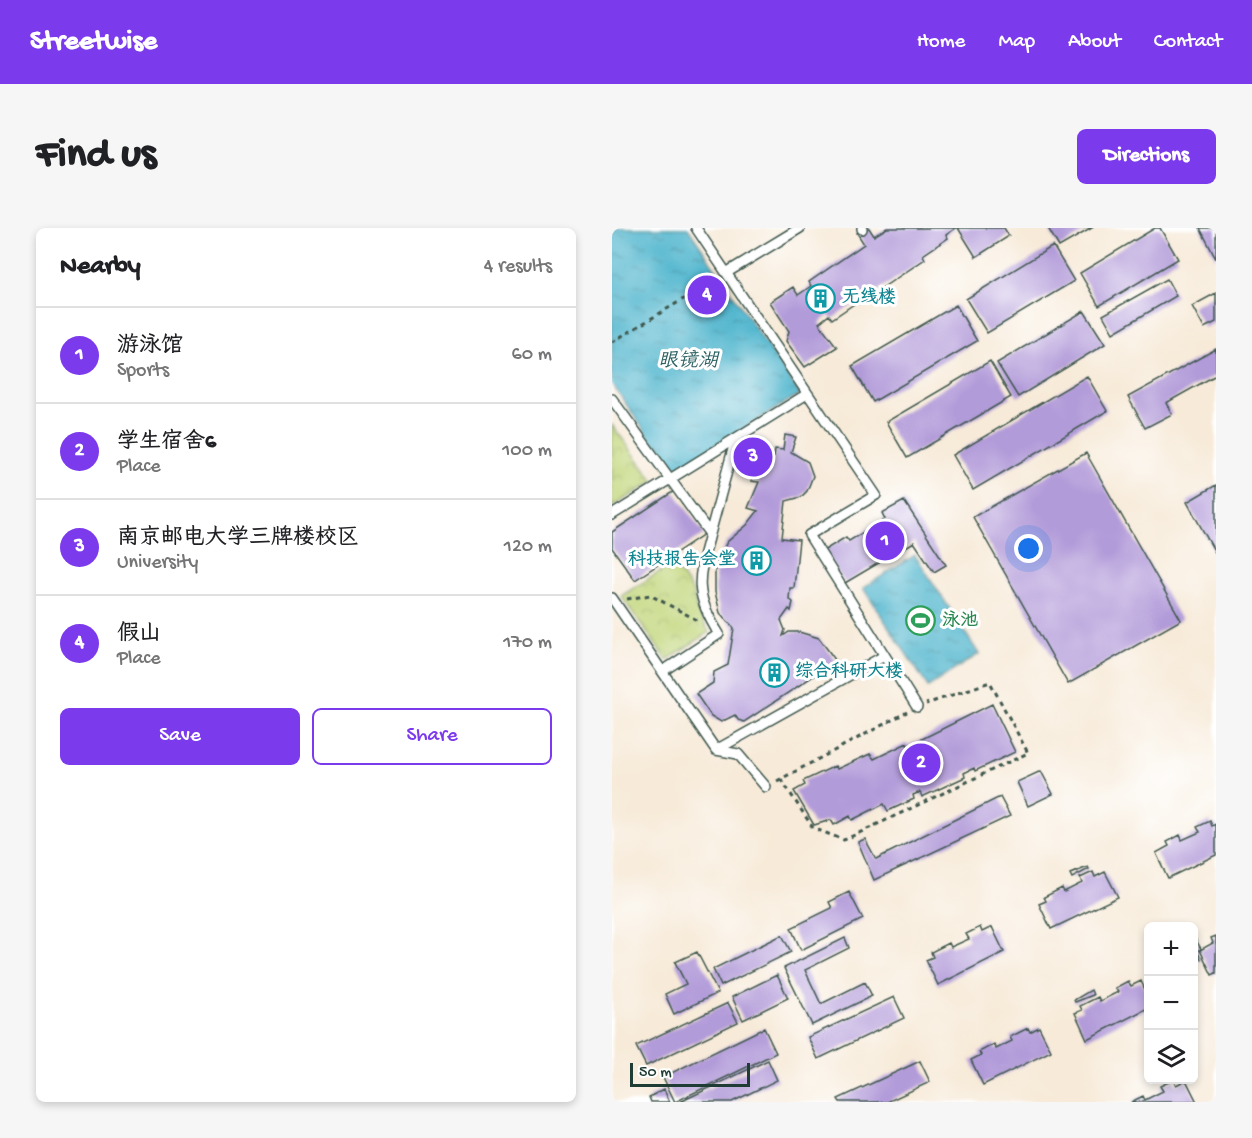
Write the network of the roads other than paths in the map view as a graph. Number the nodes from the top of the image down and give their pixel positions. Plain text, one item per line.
1 (696, 228) edge
2 (800, 228) edge
3 (723, 275) junction
4 (807, 394) junction
5 (612, 399) edge
6 (736, 438) junction
7 (670, 479) junction
8 (612, 515) edge
9 (710, 534) junction
10 (613, 600) edge
11 (884, 656) junction
12 (663, 671) junction
13 (917, 707) road end
14 (716, 750) junction
15 (766, 787) road end

1 - 3 lane
2 - 3 lane
3 - 4 lane
4 - 6 lane
4 - 11 lane
5 - 7 lane
6 - 7 lane
6 - 9 lane
7 - 8 lane
7 - 9 lane
9 - 12 lane
10 - 12 lane
11 - 13 lane
11 - 14 lane
12 - 14 lane
14 - 15 lane

